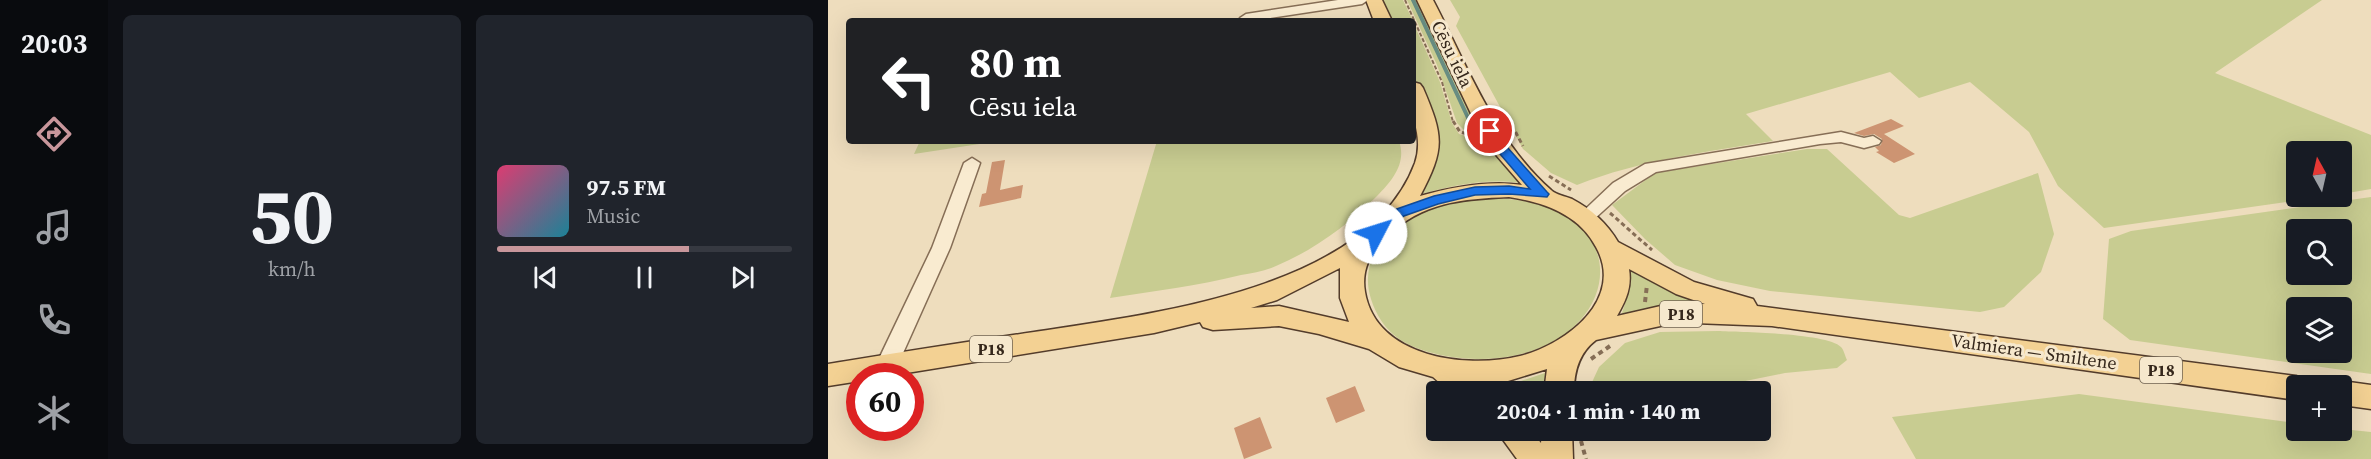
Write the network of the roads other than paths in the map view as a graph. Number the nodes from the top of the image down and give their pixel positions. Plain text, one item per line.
1 (1362, 0) edge
2 (1374, 0) edge
3 (1425, 0) edge
4 (1246, 18) dead end
5 (1382, 18) edge
6 (1416, 96) edge
7 (1873, 141) dead end
8 (972, 163) dead end
9 (1543, 183) junction
10 (1399, 213) junction
11 (1586, 218) junction
12 (1363, 245) junction
13 (1613, 249) junction
14 (1772, 315) junction
15 (1154, 323) junction
16 (1378, 341) junction
17 (1592, 346) junction
18 (888, 363) edge
19 (900, 363) edge
20 (1442, 368) junction
21 (846, 372) edge
22 (828, 375) edge
23 (1458, 381) edge
24 (1560, 381) edge
25 (2286, 387) edge
26 (2352, 394) edge
27 (2371, 397) edge
28 (1520, 441) edge
29 (1557, 441) edge
30 (1536, 459) edge
31 (1557, 459) edge

1 - 4 lane
2 - 5 main road
3 - 9 main road, Cēsu iela
6 - 10 main road
7 - 11 lane
8 - 18 lane
9 - 10 main road, P18
9 - 11 main road, P18
10 - 12 main road, P18
11 - 13 main road, P18
12 - 15 main road, P18
12 - 16 main road, P18
13 - 14 main road, Valmiera — Smiltene / P18
13 - 17 main road, P18
14 - 17 main road, Valmiera — Smiltene / P18
14 - 25 main road, Valmiera — Smiltene / P18
15 - 16 main road, P18
15 - 19 main road, P18
16 - 20 main road, P18
17 - 20 main road, P18
17 - 24 main road
20 - 23 main road
21 - 22 main road, P18
26 - 27 main road
28 - 30 main road
29 - 31 main road

